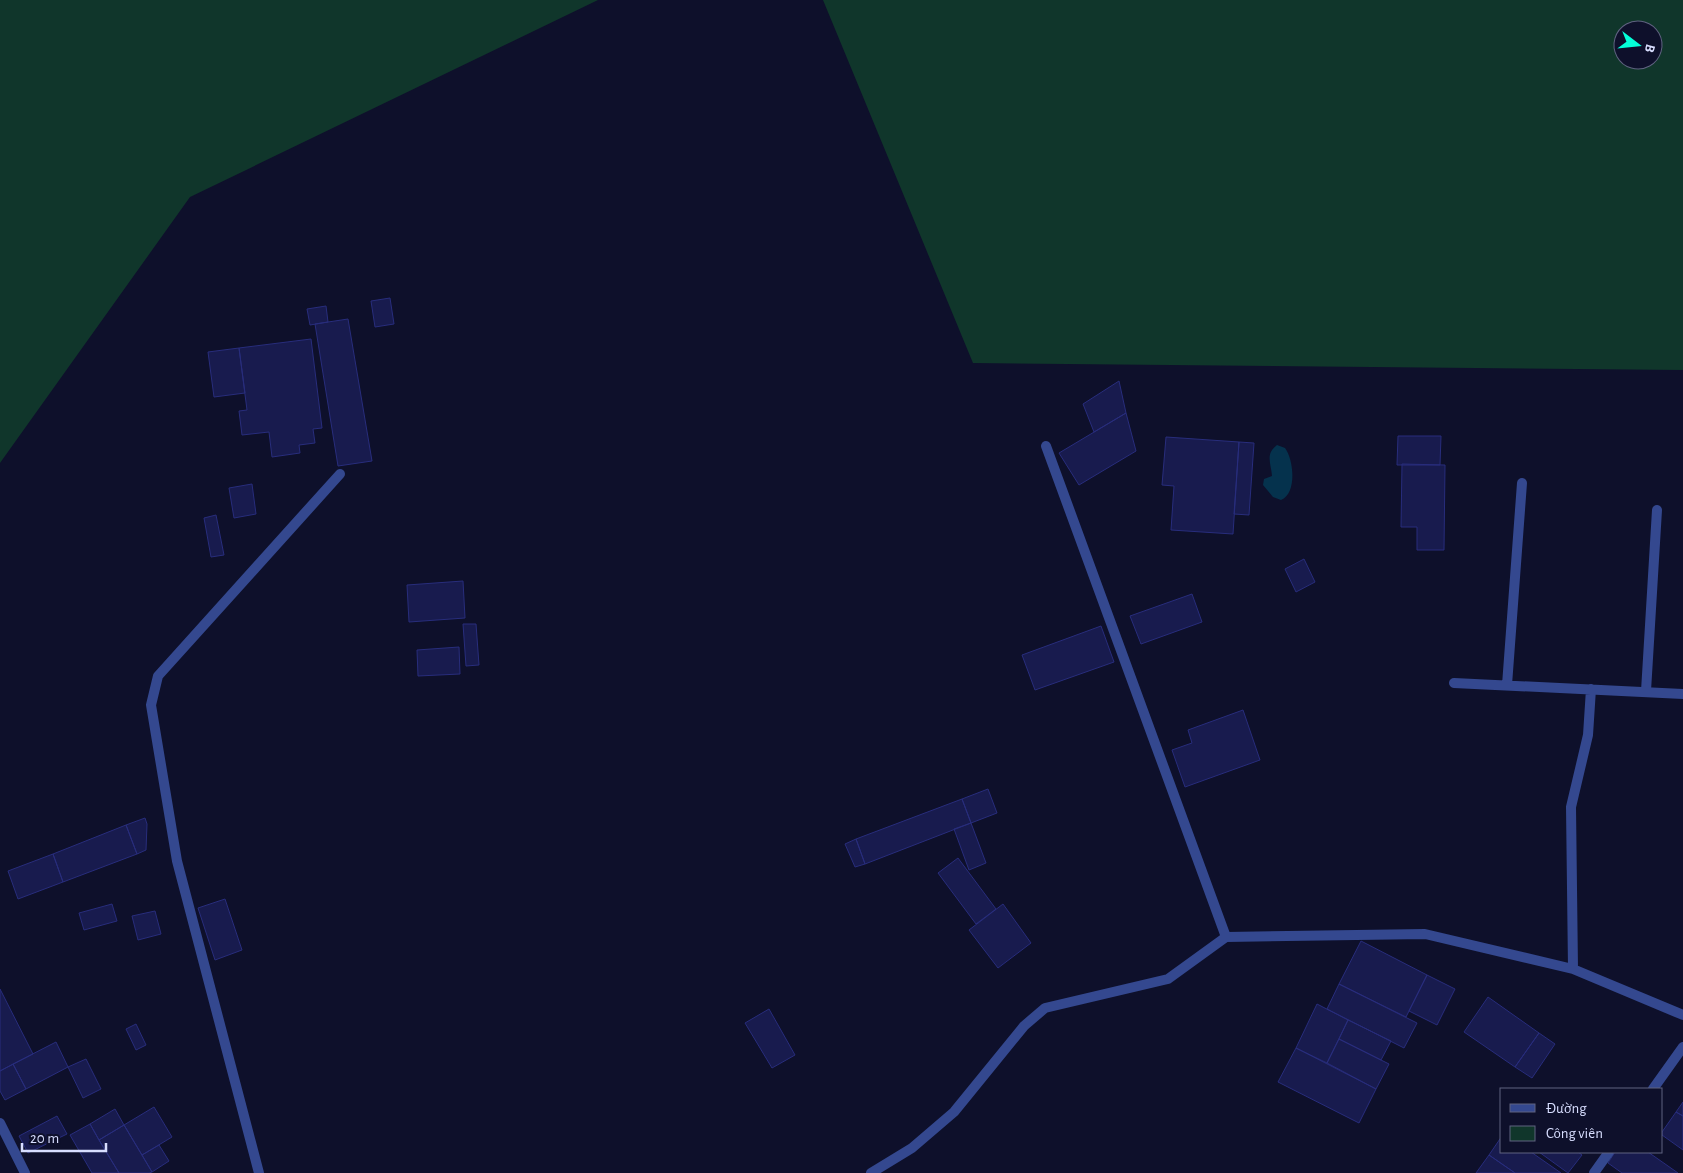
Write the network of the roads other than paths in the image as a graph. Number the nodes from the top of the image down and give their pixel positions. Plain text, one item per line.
1 (1046, 446) dead end
2 (340, 474) dead end
3 (1522, 483) dead end
4 (1657, 510) dead end
5 (1454, 683) dead end
6 (1506, 685) junction
7 (1591, 689) junction
8 (1646, 691) junction
9 (1683, 694) edge
10 (1226, 937) junction
11 (1573, 969) junction
12 (1683, 1015) edge
13 (1683, 1047) edge
14 (1654, 1088) edge
15 (0, 1123) edge
16 (1608, 1153) edge
17 (25, 1173) edge
18 (259, 1173) edge
19 (871, 1173) edge
20 (1594, 1173) edge

1 - 10 street
2 - 18 street
3 - 6 street
4 - 8 street
5 - 6 street
6 - 7 street
7 - 8 street
7 - 11 street
8 - 9 street
10 - 11 street
10 - 19 street
11 - 12 street
13 - 14 street
15 - 17 street
16 - 20 street

